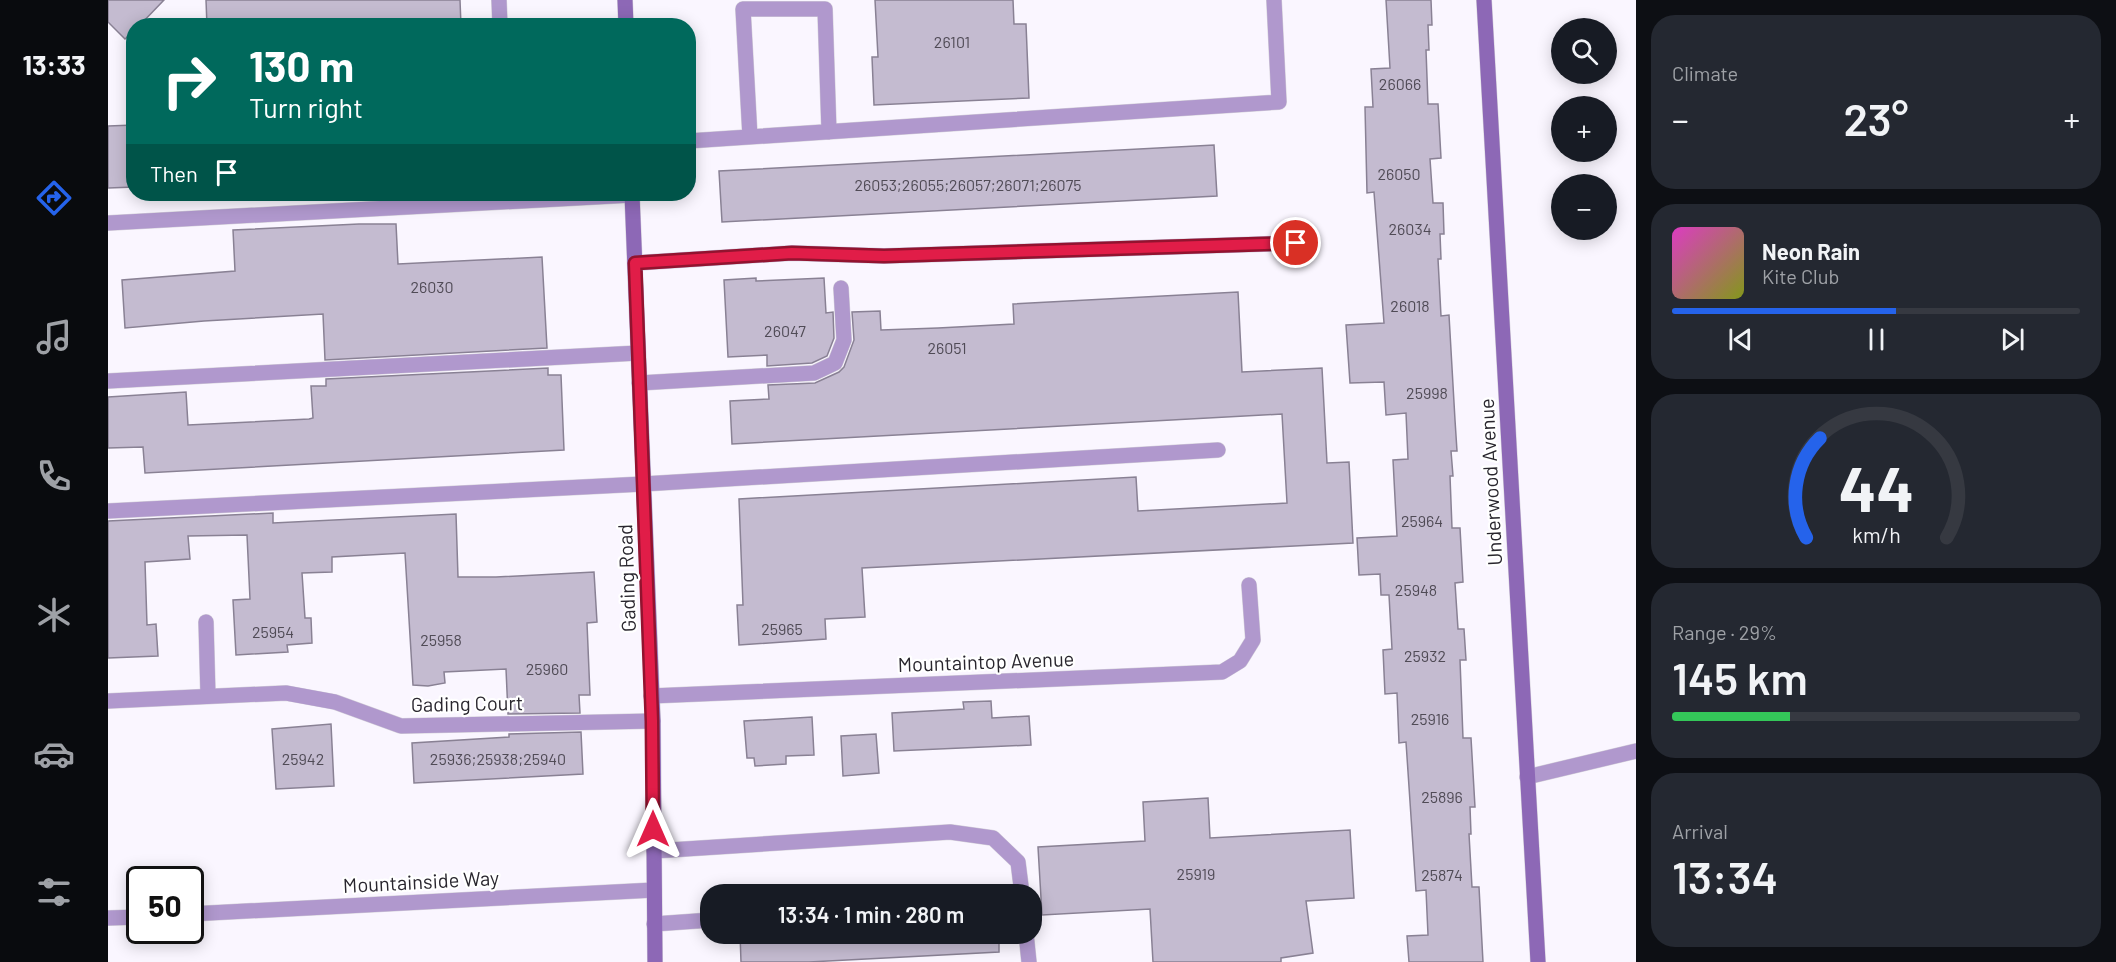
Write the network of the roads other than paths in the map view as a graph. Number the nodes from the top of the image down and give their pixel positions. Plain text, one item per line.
1 (499, 0) edge
2 (625, 0) edge
3 (1274, 0) edge
4 (1484, 0) edge
5 (500, 18) edge
6 (626, 18) edge
7 (829, 132) junction
8 (750, 137) junction
9 (696, 140) edge
10 (448, 201) edge
11 (632, 201) edge
12 (108, 223) edge
13 (1296, 243) dead end
14 (635, 263) junction
15 (841, 288) dead end
16 (638, 354) junction
17 (108, 381) edge
18 (639, 383) junction
19 (1218, 450) dead end
20 (643, 484) junction
21 (108, 511) edge
22 (1249, 585) dead end
23 (206, 622) dead end
24 (208, 696) junction
25 (651, 696) junction
26 (108, 701) edge
27 (652, 721) junction
28 (1636, 751) edge
29 (1527, 777) junction
30 (654, 851) junction
31 (1021, 884) edge
32 (654, 890) junction
33 (204, 913) edge
34 (126, 917) edge
35 (108, 918) edge
36 (700, 921) edge
37 (654, 924) junction
38 (1027, 944) edge
39 (655, 962) edge
40 (1029, 962) edge
41 (1538, 962) edge

1 - 5 street
2 - 6 street
3 - 7 street
4 - 29 street, Underwood Avenue
7 - 8 street
7 - 8 street
8 - 9 street
10 - 12 street
11 - 14 street, Gading Road
13 - 14 street
14 - 16 street, Gading Road
15 - 18 street
16 - 17 street
16 - 18 street, Gading Road
18 - 20 street, Gading Road
19 - 20 street
20 - 21 street
20 - 25 street, Gading Road
22 - 25 street, Mountaintop Avenue
23 - 24 street
24 - 26 street, Gading Court
24 - 27 street, Gading Court
25 - 27 street, Gading Road
27 - 30 street, Gading Road
28 - 29 street
29 - 41 street, Underwood Avenue
30 - 31 street
30 - 32 street, Gading Road
32 - 33 street, Mountainside Way
32 - 37 street, Gading Road
34 - 35 street
36 - 37 street
37 - 39 street, Gading Road
38 - 40 street

